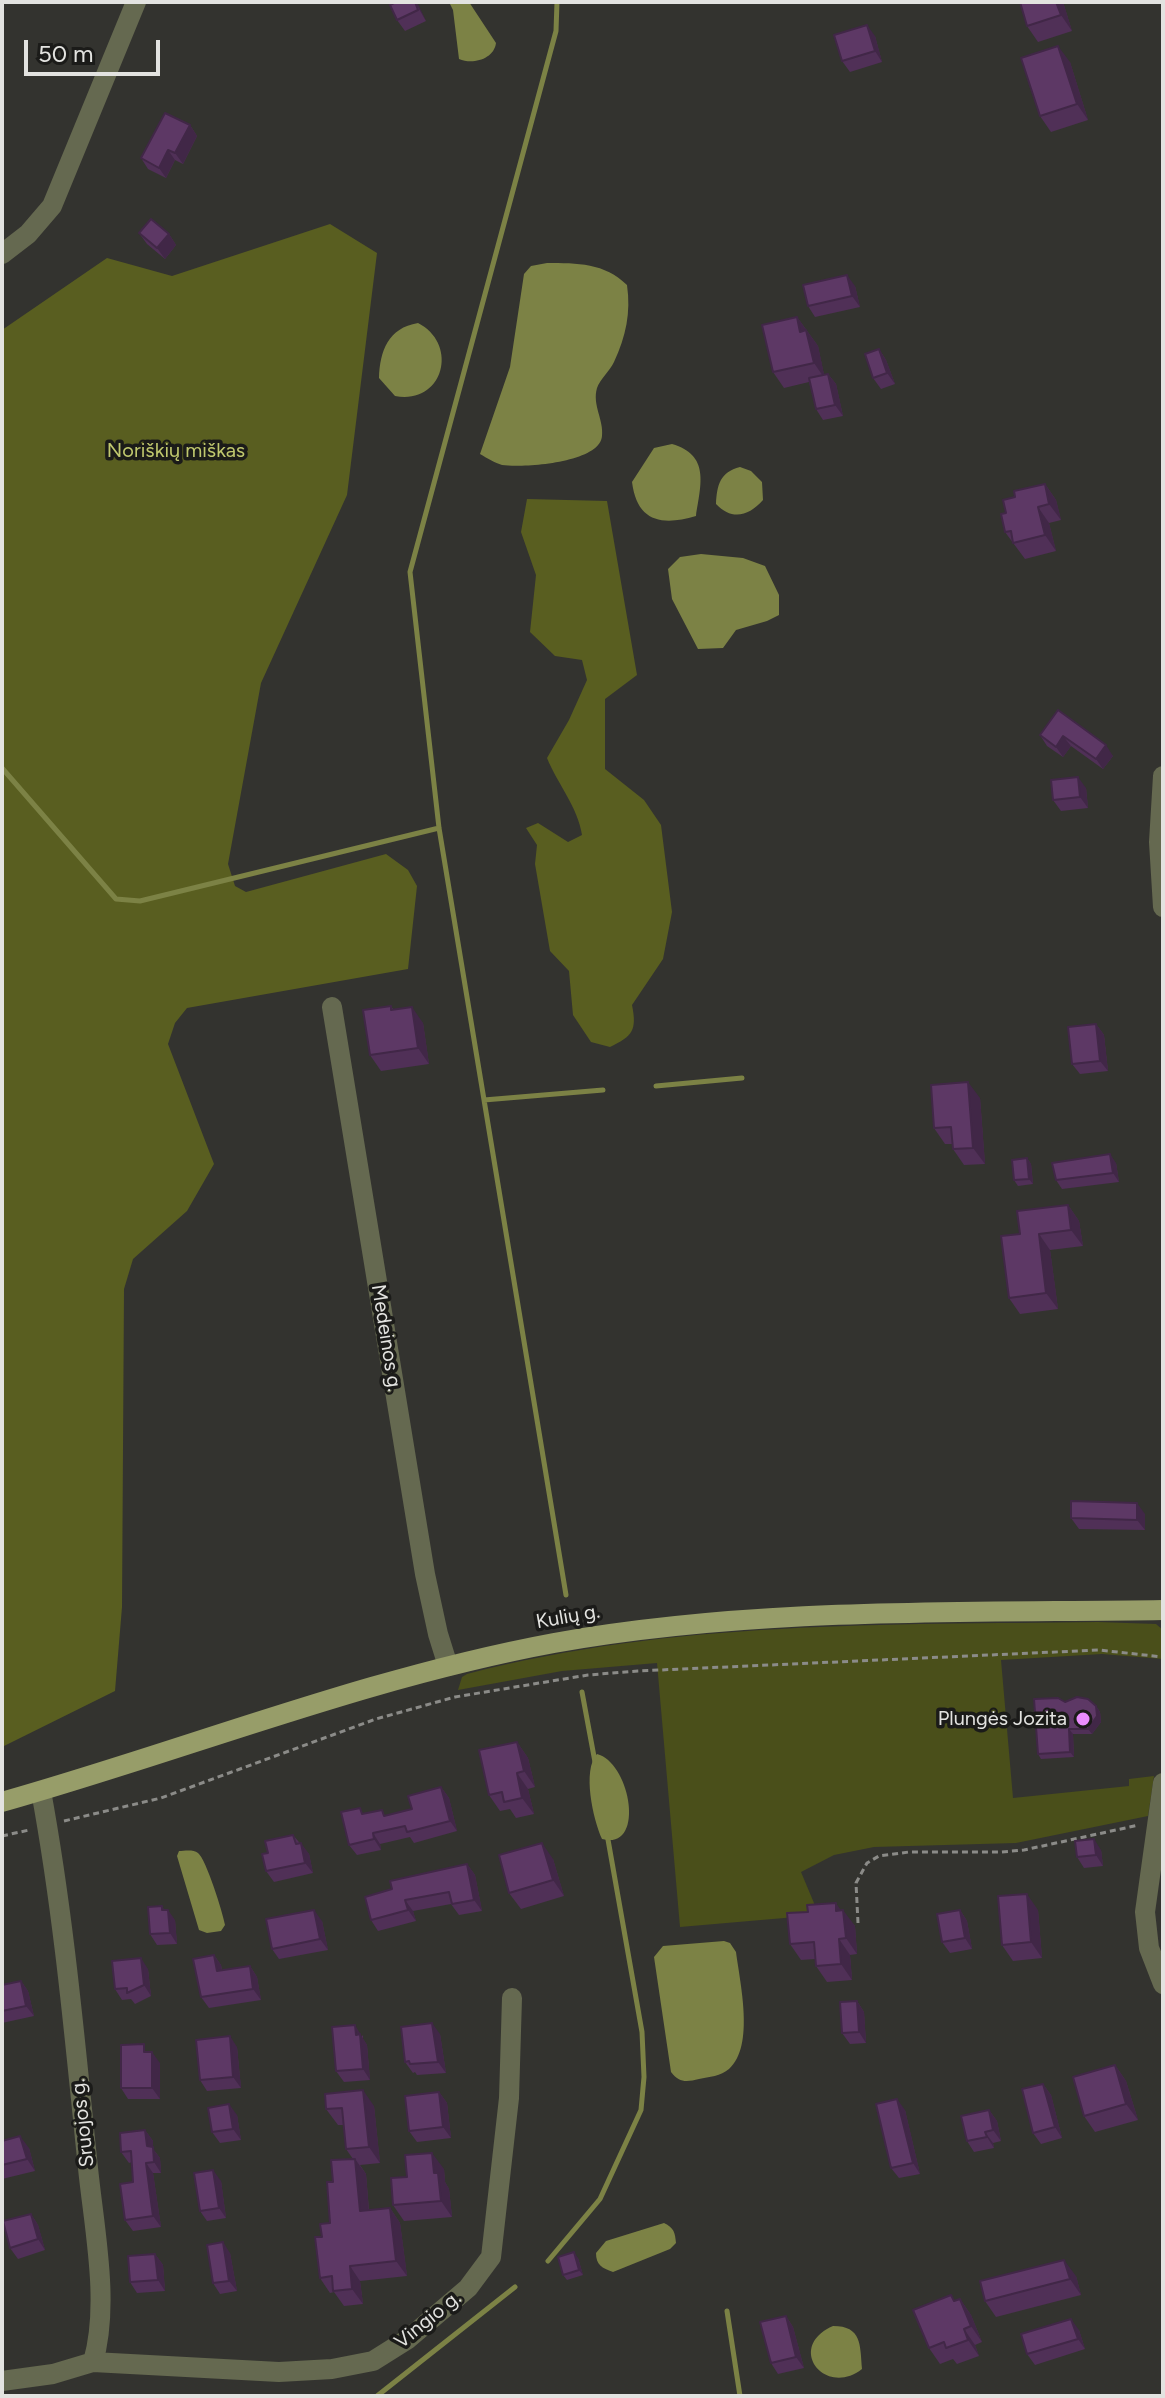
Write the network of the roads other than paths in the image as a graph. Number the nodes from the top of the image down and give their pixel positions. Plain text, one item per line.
1 (136, 2) edge
2 (2, 254) edge
3 (1163, 776) edge
4 (1163, 907) edge
5 (332, 1007) dead end
6 (1163, 1610) edge
7 (448, 1666) junction
8 (1163, 1783) edge
9 (41, 1791) junction
10 (2, 1802) edge
11 (1163, 1984) edge
12 (512, 1998) dead end
13 (93, 2362) junction
14 (2, 2381) edge

1 - 2 street
3 - 4 street
5 - 7 street, Medeinos g.
6 - 7 main road, Kulių g.
7 - 9 main road, Kulių g.
8 - 11 street
9 - 10 main road, Kulių g.
9 - 13 street, Sruojos g.
12 - 13 street, Vingio g.
13 - 14 street

